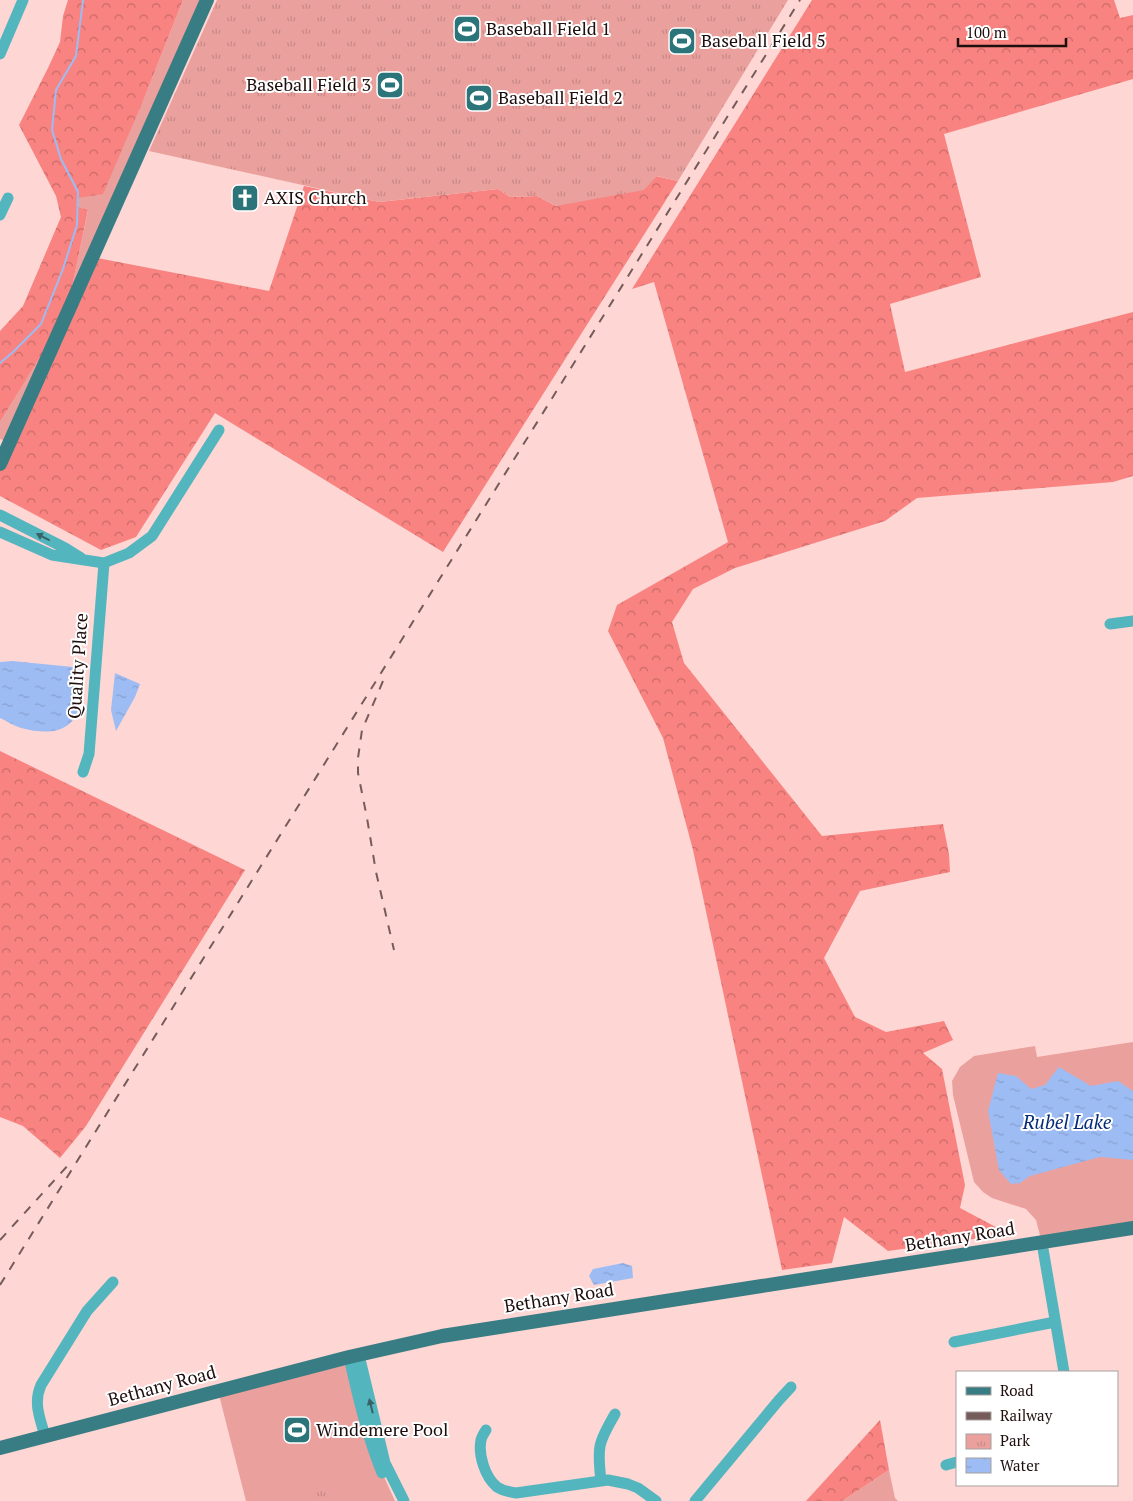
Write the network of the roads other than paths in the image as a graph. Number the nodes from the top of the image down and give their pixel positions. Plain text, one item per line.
1 (23, 0) edge
2 (206, 0) edge
3 (0, 54) edge
4 (8, 198) dead end
5 (0, 215) edge
6 (219, 430) dead end
7 (0, 464) edge
8 (0, 516) edge
9 (0, 532) edge
10 (84, 560) junction
11 (104, 563) junction
12 (1133, 621) edge
13 (1110, 624) dead end
14 (83, 772) dead end
15 (1133, 1228) edge
16 (1042, 1243) junction
17 (114, 1282) dead end
18 (1055, 1322) junction
19 (954, 1342) dead end
20 (354, 1356) junction
21 (1064, 1371) edge
22 (791, 1387) dead end
23 (615, 1414) dead end
24 (486, 1430) dead end
25 (45, 1436) junction
26 (0, 1448) edge
27 (601, 1481) junction
28 (395, 1501) edge
29 (404, 1501) edge
30 (656, 1501) edge
31 (695, 1501) edge

1 - 3 street
2 - 7 main road
4 - 5 street
6 - 11 street
10 -> 8 street
9 - 10 street
10 - 11 street
11 - 14 street, Quality Place
12 - 13 street
15 - 16 main road, Bethany Road
16 - 18 street
16 - 20 main road, Bethany Road
17 - 25 street
18 - 19 street
18 - 21 street
20 - 25 main road, Bethany Road
20 - 28 street
29 -> 20 street
22 - 31 street
23 - 27 street
24 - 27 street
25 - 26 main road, Bethany Road
27 - 30 street

